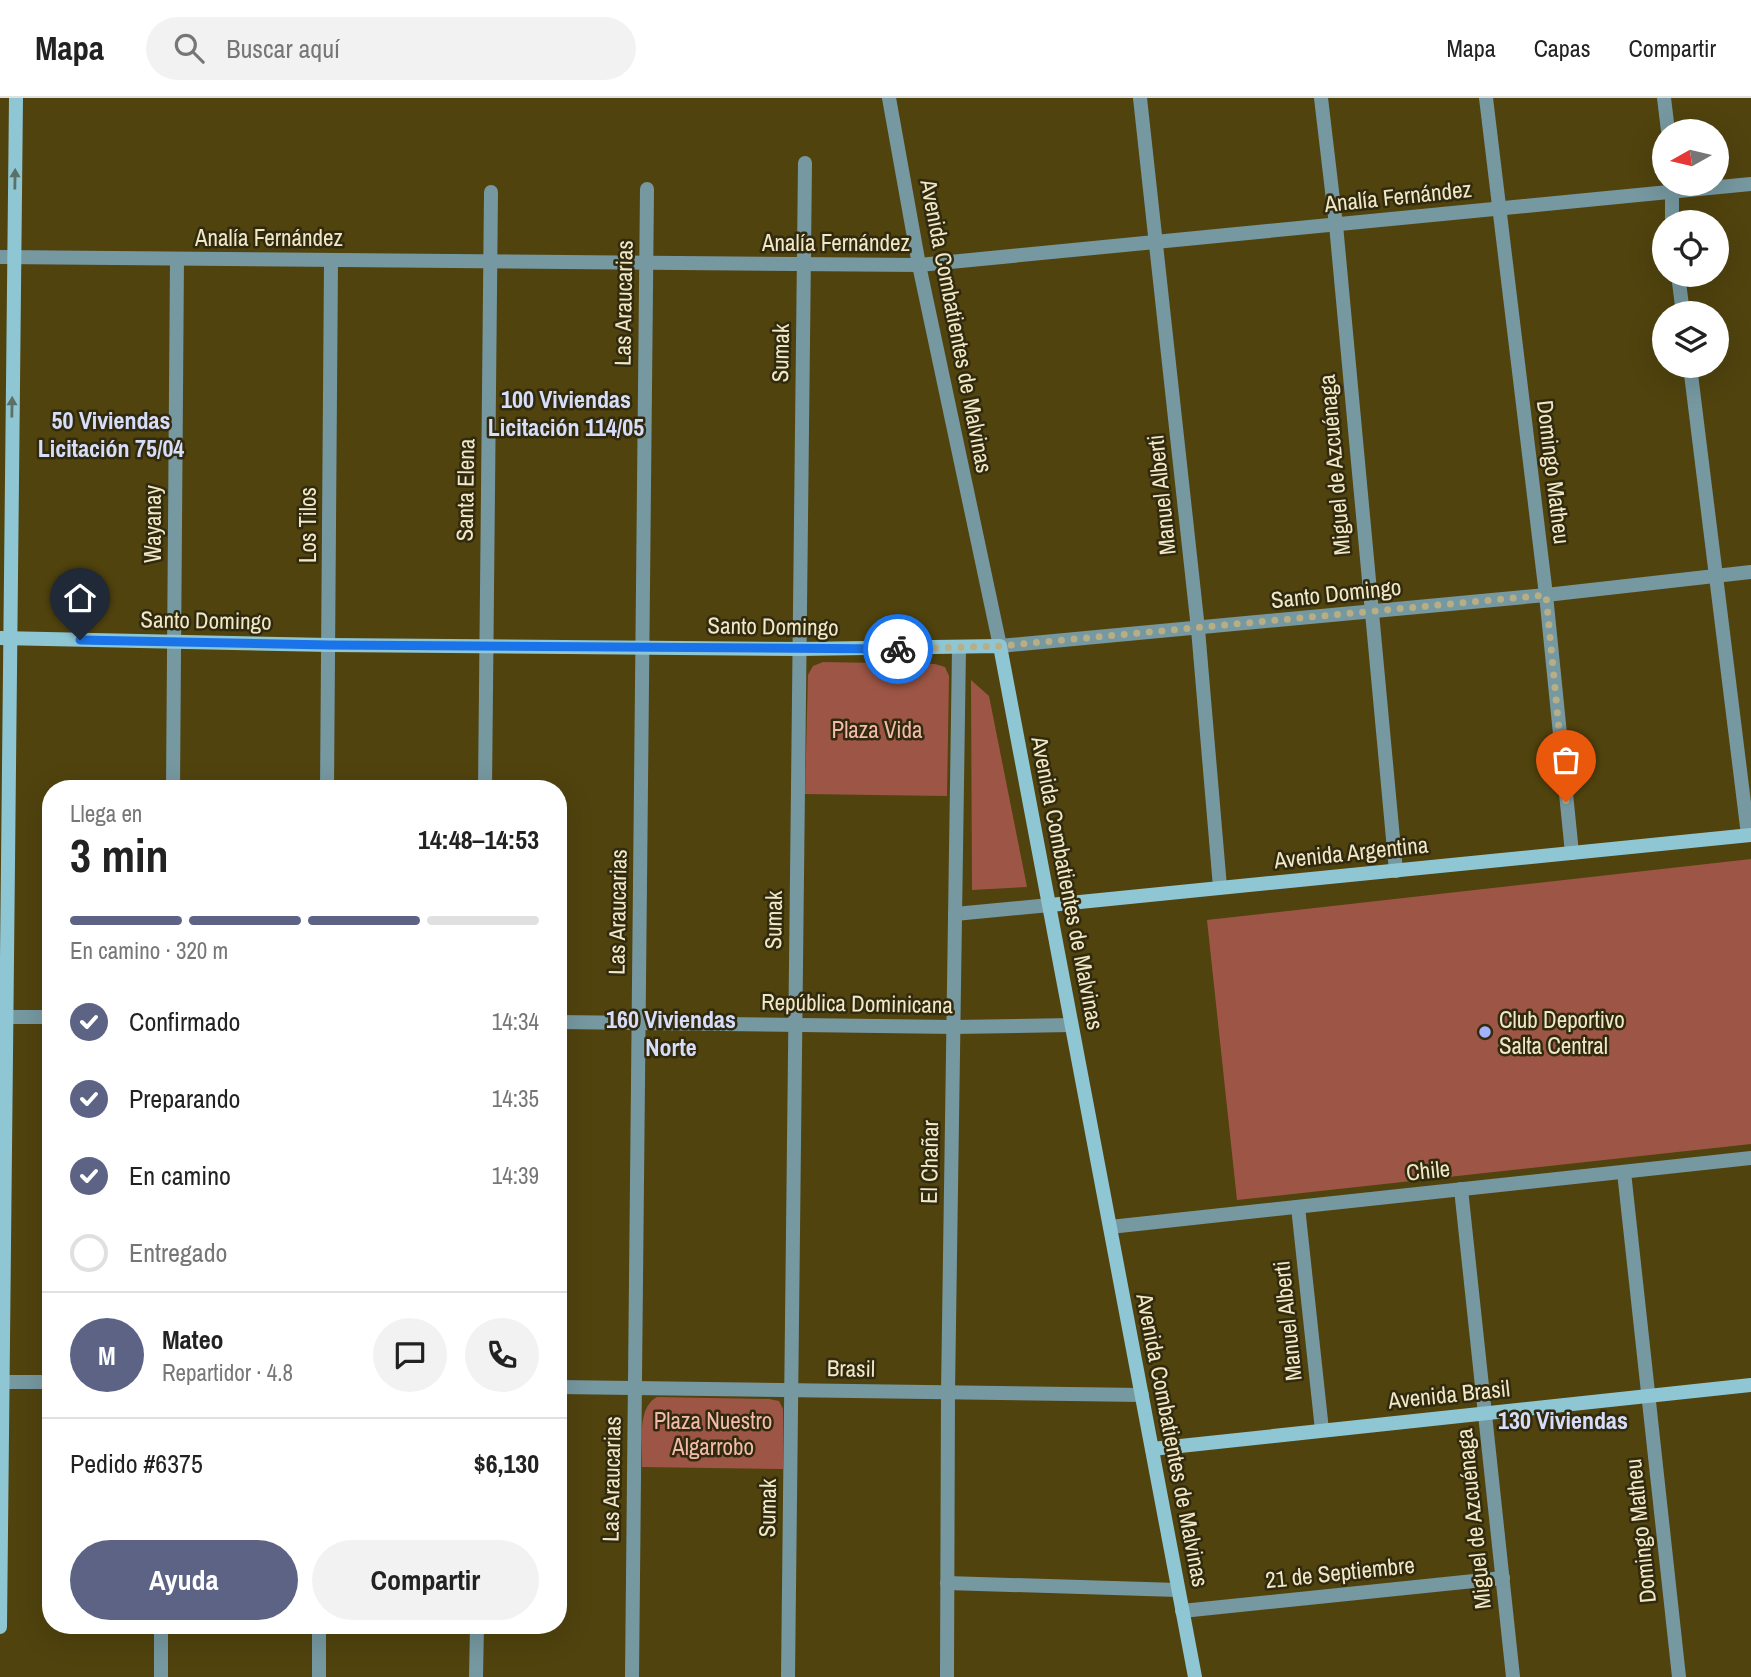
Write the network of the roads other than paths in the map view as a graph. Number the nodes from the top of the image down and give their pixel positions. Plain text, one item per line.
1 (16, 98) edge
2 (889, 98) edge
3 (1140, 98) edge
4 (1321, 98) edge
5 (1486, 98) edge
6 (1664, 98) edge
7 (1667, 119) edge
8 (805, 163) dead end
9 (1751, 184) edge
10 (1729, 185) edge
11 (648, 189) dead end
12 (1652, 189) edge
13 (491, 192) dead end
14 (1498, 208) junction
15 (1336, 225) junction
16 (1157, 243) junction
17 (7, 258) edge
18 (177, 260) junction
19 (331, 261) junction
20 (490, 262) junction
21 (646, 263) junction
22 (803, 264) junction
23 (919, 265) junction
24 (1691, 378) edge
25 (1751, 572) edge
26 (1716, 575) junction
27 (1546, 595) junction
28 (1370, 612) junction
29 (1198, 629) junction
30 (5, 638) edge
31 (175, 642) junction
32 (329, 645) junction
33 (486, 646) junction
34 (1000, 646) junction
35 (642, 647) junction
36 (959, 648) junction
37 (799, 649) junction
38 (173, 780) edge
39 (327, 780) edge
40 (485, 780) edge
41 (1749, 835) edge
42 (1572, 853) junction
43 (1396, 871) junction
44 (1220, 887) junction
45 (1050, 905) junction
46 (955, 914) junction
47 (3, 1017) edge
48 (42, 1017) edge
49 (567, 1022) edge
50 (638, 1023) junction
51 (794, 1025) junction
52 (1071, 1025) junction
53 (954, 1027) junction
54 (1751, 1158) edge
55 (1623, 1172) junction
56 (1461, 1189) junction
57 (1298, 1206) junction
58 (1110, 1227) junction
59 (1, 1382) edge
60 (42, 1382) edge
61 (1751, 1385) edge
62 (567, 1387) edge
63 (635, 1387) junction
64 (791, 1390) junction
65 (948, 1392) junction
66 (1142, 1395) junction
67 (1648, 1396) junction
68 (1485, 1413) junction
69 (1322, 1430) junction
70 (1152, 1449) junction
71 (1503, 1578) junction
72 (947, 1583) junction
73 (1178, 1590) junction
74 (1182, 1611) junction
75 (0, 1627) edge
76 (161, 1634) edge
77 (319, 1634) edge
78 (477, 1634) edge
79 (161, 1677) edge
80 (319, 1677) edge
81 (476, 1677) edge
82 (632, 1677) edge
83 (788, 1677) edge
84 (947, 1677) edge
85 (1195, 1677) edge
86 (1513, 1677) edge
87 (1679, 1677) edge

17 -> 1 street
2 - 23 street, Avenida Combatientes de Malvinas
3 - 16 street, Manuel Alberti
4 - 15 street, Miguel de Azcuénaga
5 - 14 street, Domingo Matheu
6 - 7 street
8 - 22 street, Sumak
9 - 10 street, Analía Fernández
11 - 21 street, Las Araucarias
12 - 14 street, Analía Fernández
13 - 20 street, Santa Elena
14 - 15 street, Analía Fernández
14 - 27 street, Domingo Matheu
15 - 16 street, Analía Fernández
15 - 28 street, Miguel de Azcuénaga
16 - 23 street, Analía Fernández
16 - 29 street, Manuel Alberti
17 - 18 street, Analía Fernández
30 -> 17 street
18 - 19 street, Analía Fernández
18 - 31 street, Wayanay
19 - 20 street, Analía Fernández
19 - 32 street, Los Tilos
20 - 21 street, Analía Fernández
20 - 33 street, Santa Elena
21 - 22 street, Analía Fernández
21 - 35 street, Las Araucarias
22 - 23 street, Analía Fernández
22 - 37 street, Sumak
23 - 34 street, Avenida Combatientes de Malvinas
24 - 26 street
25 - 26 street, Santo Domingo
26 - 27 street, Santo Domingo
26 - 41 street
27 - 28 street, Santo Domingo
27 - 42 street, Domingo Matheu
28 - 29 street, Santo Domingo
28 - 43 street, Miguel de Azcuénaga
29 - 34 street, Santo Domingo
29 - 44 street, Manuel Alberti
30 - 31 street, Santo Domingo
30 - 47 street
31 - 32 street, Santo Domingo
31 - 38 street, Wayanay
32 - 33 street, Santo Domingo
32 - 39 street, Los Tilos
33 - 35 street, Santo Domingo
33 - 40 street, Santa Elena
34 - 36 street, Santo Domingo
34 - 45 street, Avenida Combatientes de Malvinas
35 - 37 street, Santo Domingo
35 - 50 street, Las Araucarias
36 - 37 street, Santo Domingo
36 - 46 street, El Chañar
37 - 51 street, Sumak
41 - 42 street, Avenida Argentina
42 - 43 street, Avenida Argentina
43 - 44 street, Avenida Argentina
44 - 45 street, Avenida Argentina
45 - 46 street, Avenida Argentina
45 - 52 street, Avenida Combatientes de Malvinas
46 - 53 street, El Chañar
47 - 48 street
47 - 59 street
49 - 50 street, República Dominicana
50 - 51 street, República Dominicana
50 - 63 street, Las Araucarias
51 - 53 street, República Dominicana
51 - 64 street, Sumak
52 - 53 street, República Dominicana
52 - 58 street, Avenida Combatientes de Malvinas
53 - 65 street, El Chañar
54 - 55 street, Chile
55 - 56 street, Chile
55 - 67 street, Domingo Matheu
56 - 57 street, Chile
56 - 68 street, Miguel de Azcuénaga
57 - 58 street, Chile
57 - 69 street, Manuel Alberti
58 - 66 street, Avenida Combatientes de Malvinas
59 - 60 street
59 - 75 street
61 - 67 street, Avenida Brasil
62 - 63 street, Brasil
63 - 64 street, Brasil
63 - 82 street, Las Araucarias
64 - 65 street, Brasil
64 - 83 street, Sumak
65 - 66 street, Brasil
65 - 72 street, El Chañar
66 - 70 street, Avenida Combatientes de Malvinas
67 - 68 street, Avenida Brasil
67 - 87 street, Domingo Matheu
68 - 69 street, Avenida Brasil
68 - 71 street, Miguel de Azcuénaga
69 - 70 street, Avenida Brasil
70 - 73 street, Avenida Combatientes de Malvinas
71 - 74 street, 21 de Septiembre
71 - 86 street, Miguel de Azcuénaga
72 - 73 street
72 - 84 street, El Chañar
73 - 74 street, Avenida Combatientes de Malvinas
74 - 85 street, Avenida Combatientes de Malvinas
76 - 79 street
77 - 80 street
78 - 81 street

